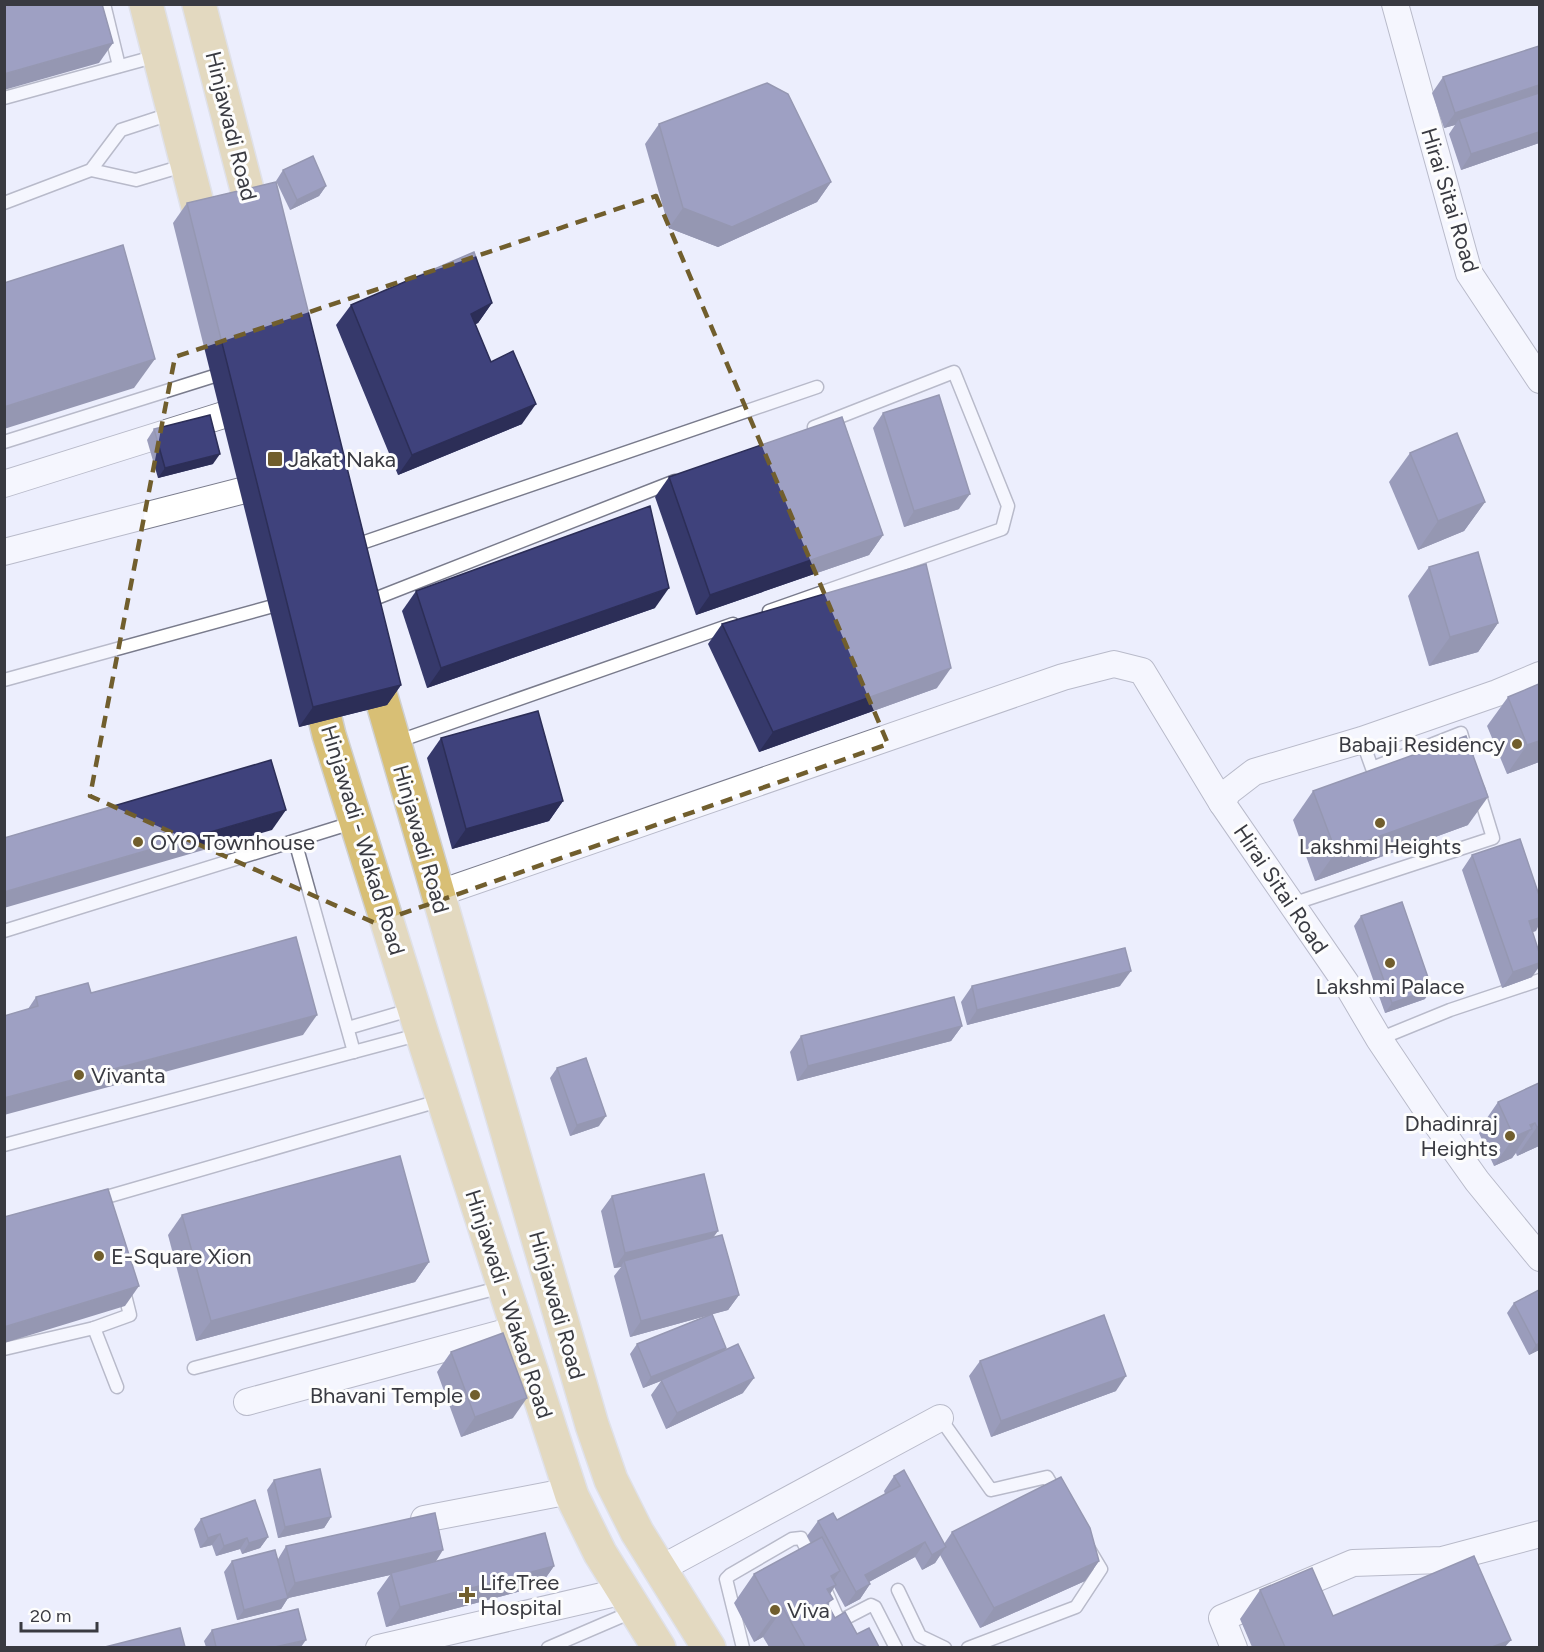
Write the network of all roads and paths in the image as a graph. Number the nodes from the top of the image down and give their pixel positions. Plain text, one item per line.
1 (104, 4) edge
2 (146, 4) edge
3 (199, 4) edge
4 (1395, 4) edge
5 (159, 55) junction
6 (119, 66) junction
7 (4, 98) edge
8 (173, 112) junction
9 (186, 165) junction
10 (91, 170) junction
11 (4, 202) edge
12 (265, 259) edge
13 (216, 278) edge
14 (237, 357) joint
15 (1539, 380) edge
16 (817, 387) dead end
17 (249, 407) junction
18 (799, 433) edge
19 (4, 442) edge
20 (688, 476) edge
21 (4, 484) edge
22 (271, 495) joint
23 (337, 536) joint
24 (4, 552) edge
25 (355, 607) junction
26 (299, 611) joint
27 (1539, 675) edge
28 (4, 680) edge
29 (1362, 740) junction
30 (394, 742) junction
31 (1222, 803) junction
32 (356, 822) junction
33 (295, 841) junction
34 (436, 894) junction
35 (1292, 904) junction
36 (4, 931) edge
37 (1539, 980) edge
38 (418, 1022) junction
39 (348, 1028) junction
40 (1379, 1039) junction
41 (354, 1052) junction
42 (443, 1100) junction
43 (4, 1145) edge
44 (97, 1204) edge
45 (1539, 1258) edge
46 (121, 1280) edge
47 (503, 1286) junction
48 (94, 1328) junction
49 (517, 1329) junction
50 (4, 1349) edge
51 (194, 1368) dead end
52 (117, 1387) dead end
53 (247, 1402) dead end
54 (940, 1418) joint
55 (570, 1491) junction
56 (1065, 1508) edge
57 (424, 1519) edge
58 (1539, 1534) edge
59 (1083, 1538) edge
60 (660, 1569) junction
61 (898, 1590) dead end
62 (630, 1601) junction
63 (379, 1647) edge
64 (549, 1647) edge
65 (658, 1647) edge
66 (709, 1647) edge
67 (743, 1647) edge
68 (896, 1647) edge
69 (945, 1647) edge
70 (968, 1647) edge
71 (1234, 1647) edge

1 - 6 lane
2 - 5 main road
3 - 12 main road, Hinjawadi Road
4 - 15 street, Hirai Sitai Road
5 - 6 lane
5 - 8 main road
6 - 7 lane
8 - 9 main road
8 - 10 lane
9 - 10 lane
9 - 13 main road
10 - 11 lane
14 - 17 main road
14 - 19 lane
16 - 23 lane
17 - 21 street
17 - 22 main road
18 - 30 lane
20 - 25 lane
22 - 24 street
23 - 25 main road, Hinjawadi Road
25 - 30 main road, Hinjawadi Road
26 - 28 lane
26 - 32 main road, Hinjawadi - Wakad Road
27 - 29 street, Hirai Sitai Road
29 - 31 street, Hirai Sitai Road
29 - 35 lane
30 - 34 main road, Hinjawadi Road
31 - 34 street
31 - 35 street, Hirai Sitai Road
32 - 33 lane
32 - 38 main road, Hinjawadi - Wakad Road
33 - 36 lane
33 - 39 lane
34 - 60 main road, Hinjawadi Road
35 - 40 street, Hirai Sitai Road
37 - 40 lane
38 - 39 lane
38 - 41 lane
38 - 42 main road, Hinjawadi - Wakad Road
39 - 41 lane
40 - 45 street, Hirai Sitai Road
41 - 43 lane
42 - 44 lane
42 - 47 main road, Hinjawadi - Wakad Road
46 - 48 lane
47 - 49 main road, Hinjawadi - Wakad Road
47 - 51 lane
48 - 50 lane
48 - 52 lane
49 - 53 street
49 - 55 main road, Hinjawadi - Wakad Road
54 - 56 lane
54 - 60 street
55 - 57 street
55 - 62 main road, Hinjawadi - Wakad Road
58 - 71 street
59 - 70 lane
60 - 66 main road, Hinjawadi Road
61 - 69 lane
62 - 63 street
62 - 64 lane
62 - 65 main road, Hinjawadi - Wakad Road
67 - 68 lane

